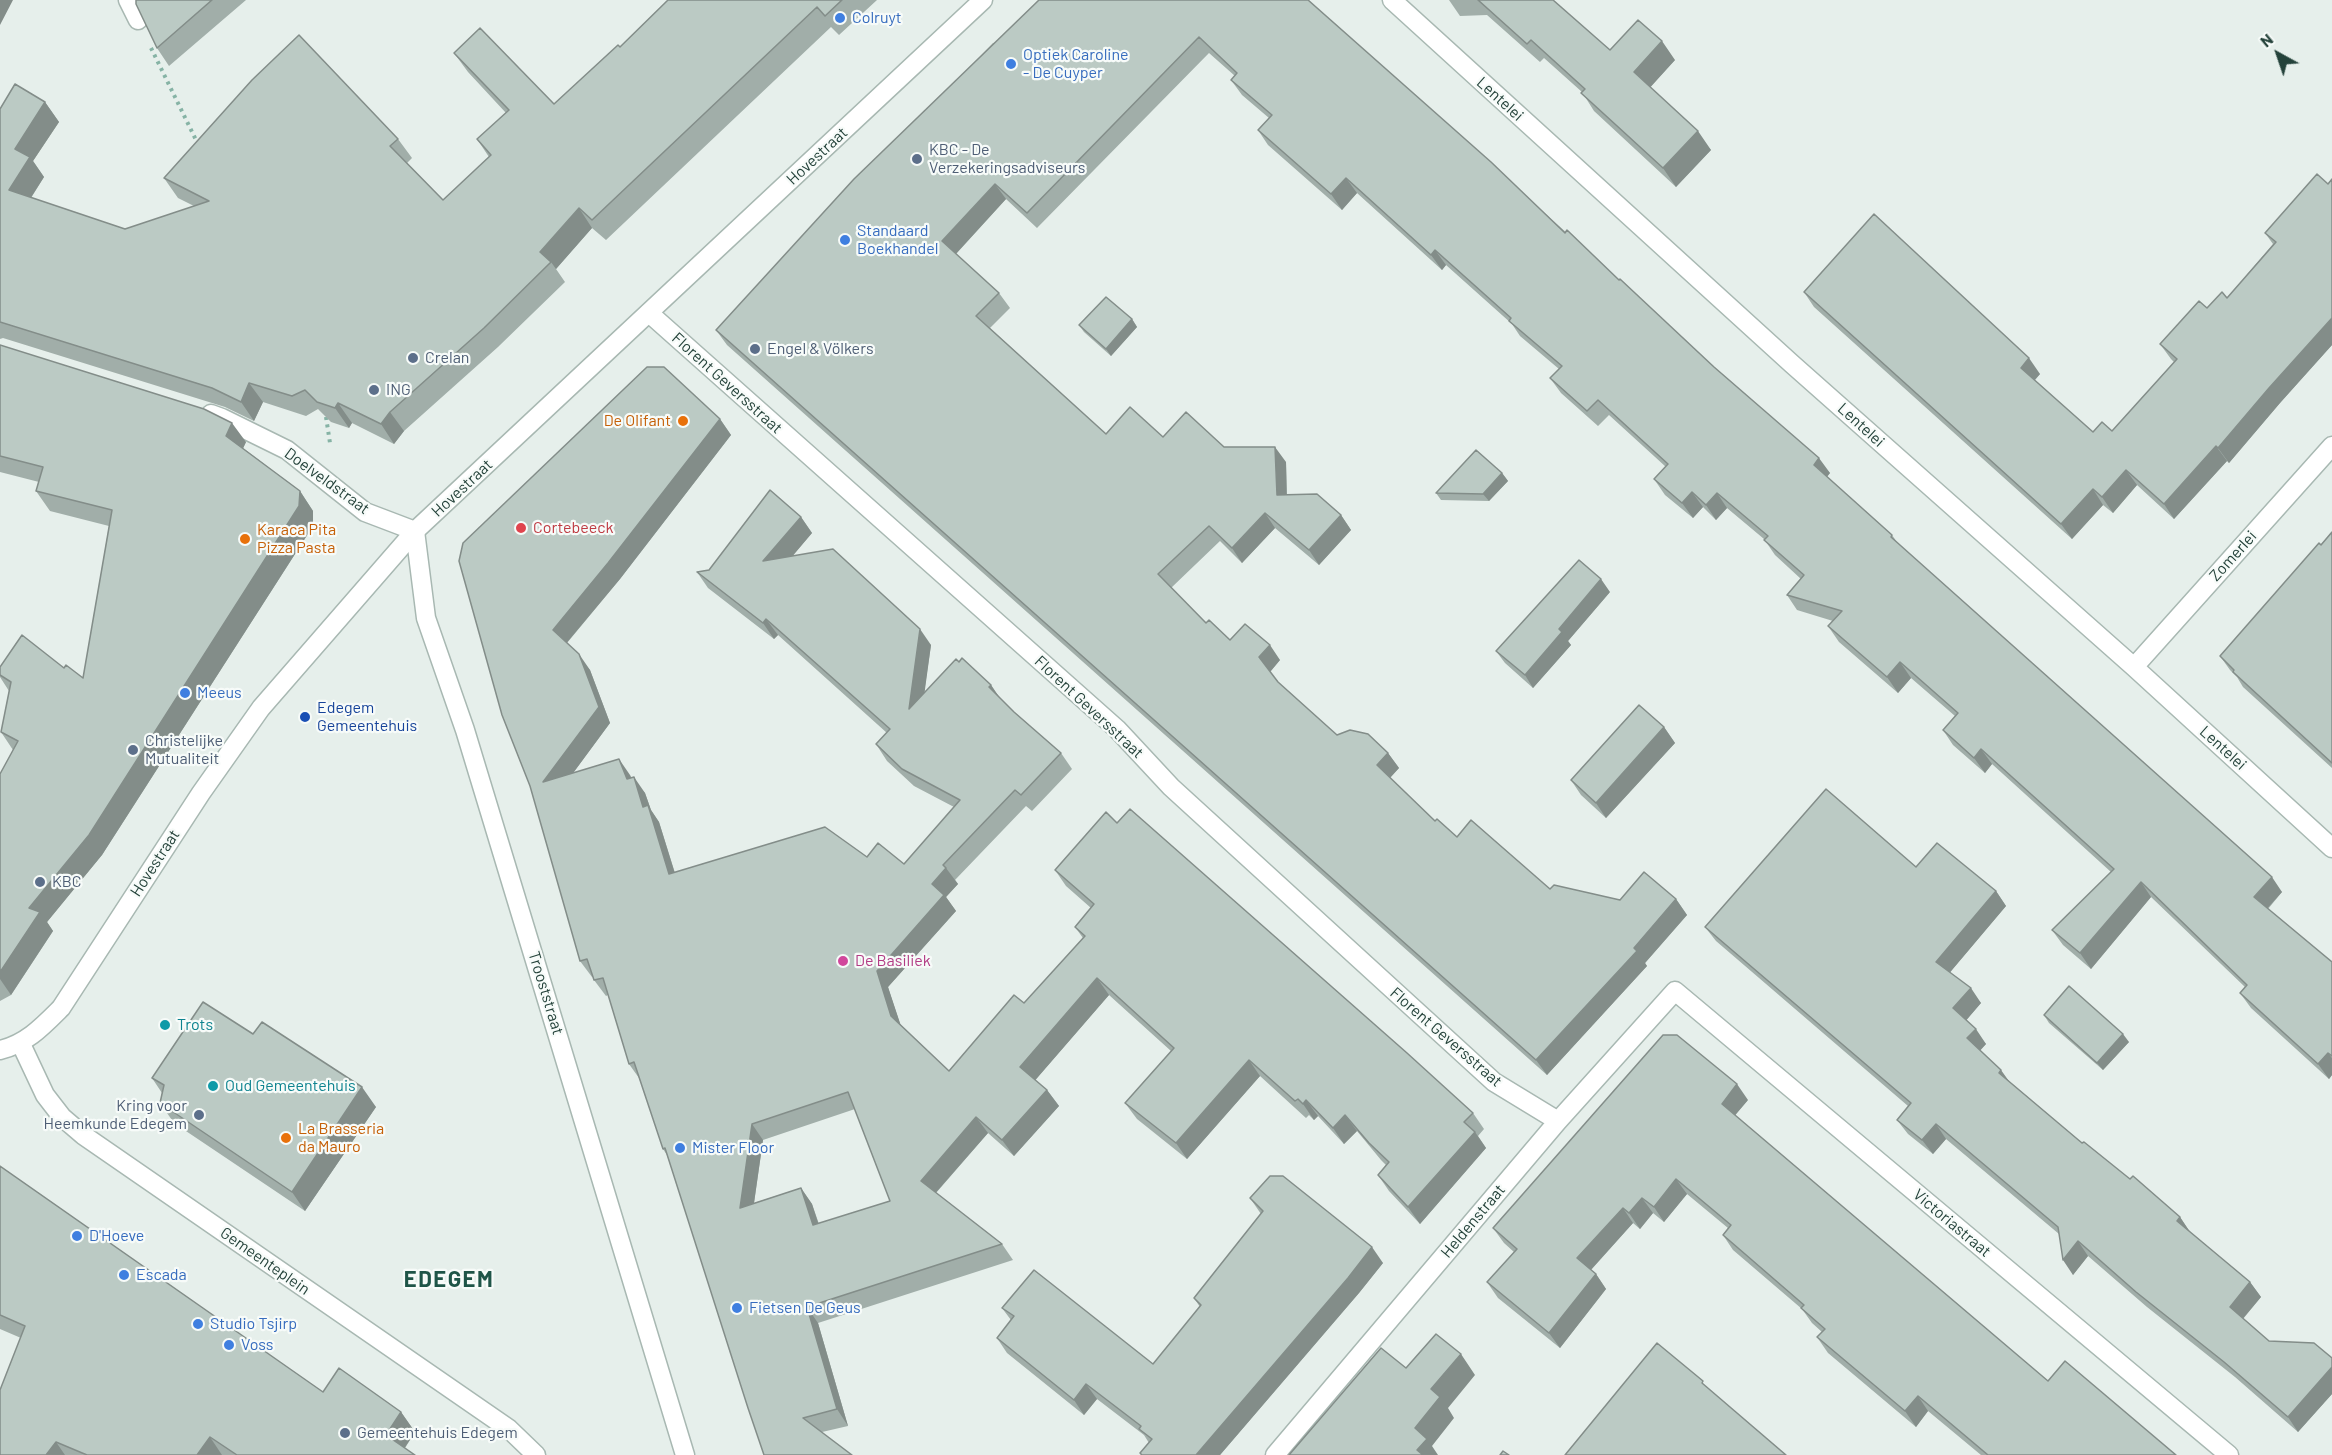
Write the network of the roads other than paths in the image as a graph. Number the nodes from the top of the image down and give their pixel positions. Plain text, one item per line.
1 (128, 0) edge
2 (983, 0) edge
3 (1392, 0) edge
4 (138, 20) edge
5 (649, 313) junction
6 (189, 408) edge
7 (2332, 446) edge
8 (415, 531) junction
9 (2134, 667) junction
10 (2332, 848) edge
11 (1675, 991) joint
12 (21, 1044) junction
13 (0, 1050) edge
14 (1558, 1121) junction
15 (536, 1455) edge
16 (685, 1455) edge
17 (1275, 1455) edge
18 (2229, 1455) edge

1 - 4 street
2 - 5 street, Hovestraat
3 - 9 street, Lentelei
5 - 8 street, Hovestraat
5 - 14 street, Florent Geversstraat
6 - 8 street, Doelveldstraat
7 - 9 street, Zomerlei
8 - 12 street, Hovestraat
8 - 16 street, Trooststraat
9 - 10 street, Lentelei
11 - 14 street, Heldenstraat
11 - 18 street, Victoriastraat
12 - 13 street
12 - 15 street, Gemeenteplein
14 - 17 street, Heldenstraat

